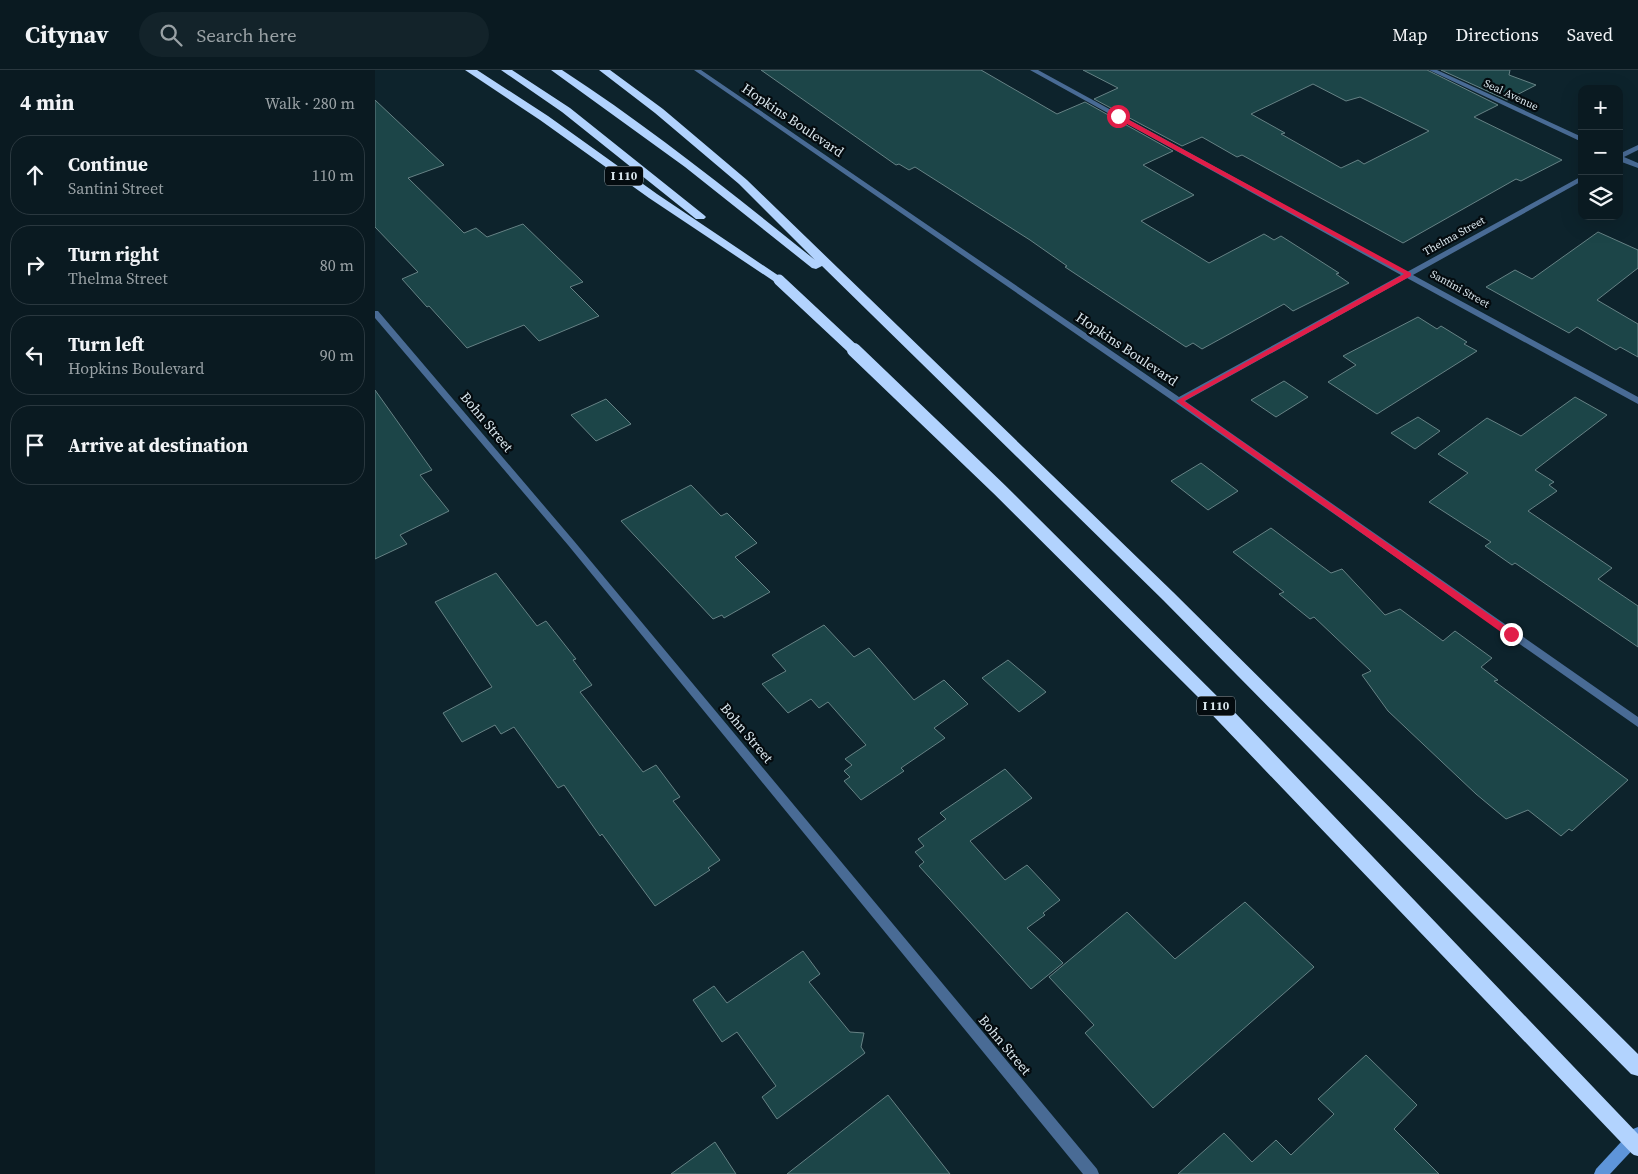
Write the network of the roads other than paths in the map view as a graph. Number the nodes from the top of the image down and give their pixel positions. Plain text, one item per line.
1 (470, 70) edge
2 (506, 70) edge
3 (556, 70) edge
4 (604, 70) edge
5 (697, 70) edge
6 (1033, 70) edge
7 (1432, 70) edge
8 (1578, 138) edge
9 (1638, 147) edge
10 (1623, 155) edge
11 (1623, 159) edge
12 (1638, 166) edge
13 (1578, 180) edge
14 (1409, 274) junction
15 (779, 280) junction
16 (375, 314) edge
17 (882, 319) junction
18 (1179, 401) junction
19 (1638, 401) edge
20 (1638, 724) edge
21 (1638, 1067) edge
22 (1638, 1134) edge
23 (1638, 1147) edge
24 (1092, 1174) edge
25 (1601, 1174) edge

1 - 15 highway, I 110
2 - 15 highway
3 - 17 highway
4 - 17 highway
5 - 18 street, Hopkins Boulevard
6 - 14 street, Santini Street
7 - 8 street, Seal Avenue
9 - 10 street
11 - 12 street
13 - 14 street, Thelma Street
14 - 18 street, Thelma Street
14 - 19 street, Santini Street
15 - 23 highway, I 110, bridge
16 - 24 street, Bohn Street
17 - 21 highway
18 - 20 street, Hopkins Boulevard
22 - 25 main road

